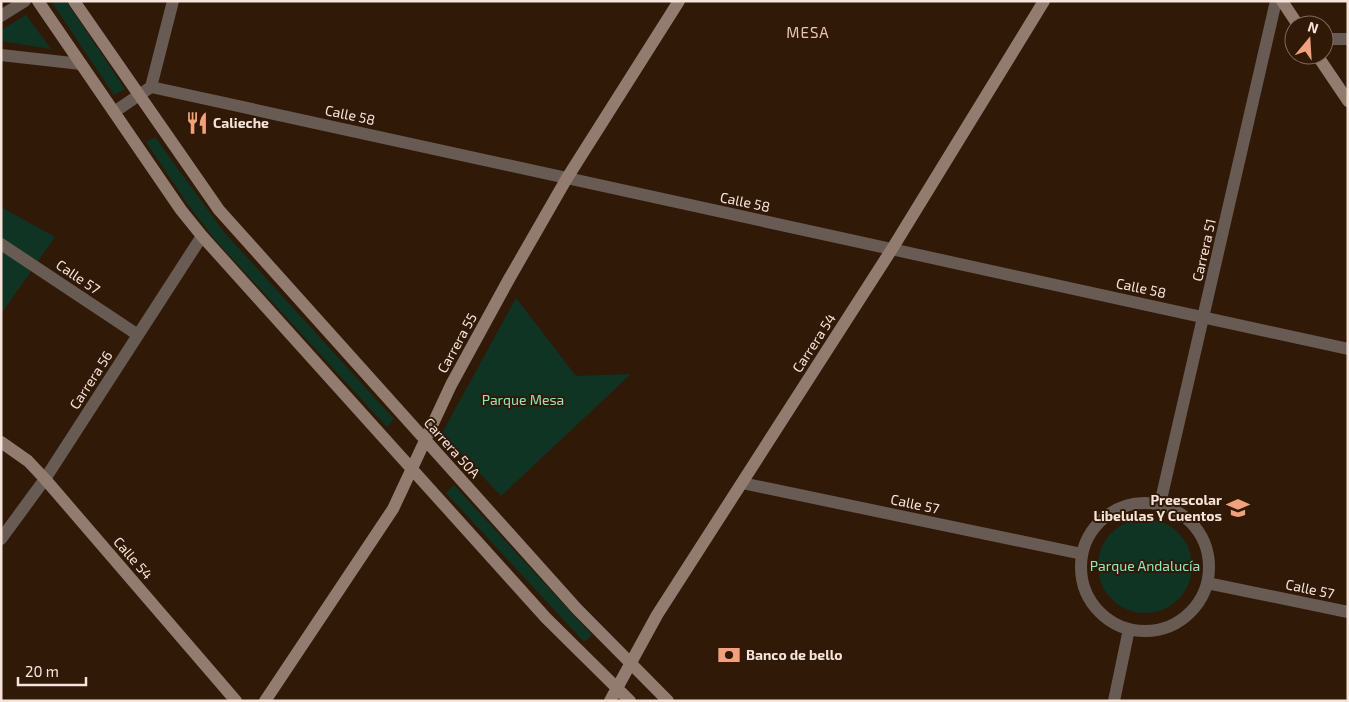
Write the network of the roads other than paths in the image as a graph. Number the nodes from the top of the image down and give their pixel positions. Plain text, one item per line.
1 (25, 1) edge
2 (38, 1) edge
3 (74, 1) edge
4 (173, 1) edge
5 (679, 1) edge
6 (1044, 1) edge
7 (1276, 1) edge
8 (1282, 1) edge
9 (1291, 15) edge
10 (1, 16) edge
11 (1334, 39) edge
12 (1348, 39) edge
13 (1, 55) edge
14 (81, 64) junction
15 (1324, 65) edge
16 (151, 87) junction
17 (138, 95) junction
18 (1348, 101) edge
19 (114, 112) junction
20 (567, 178) junction
21 (202, 236) junction
22 (1, 244) edge
23 (892, 249) junction
24 (1204, 317) junction
25 (138, 335) junction
26 (1348, 349) edge
27 (425, 440) junction
28 (1, 442) edge
29 (412, 469) junction
30 (45, 478) junction
31 (742, 483) junction
32 (1160, 504) junction
33 (1, 539) edge
34 (1082, 554) junction
35 (1208, 583) junction
36 (1348, 612) edge
37 (1129, 628) junction
38 (630, 663) junction
39 (617, 688) junction
40 (236, 701) edge
41 (265, 701) edge
42 (610, 701) edge
43 (630, 701) edge
44 (668, 701) edge
45 (1114, 701) edge

1 - 10 street
2 - 14 street
3 - 17 street
4 - 16 street
5 - 20 street, Carrera 55
6 - 23 street, Carrera 54
7 - 24 street, Carrera 51
8 - 9 street
11 - 12 street
13 - 14 street
14 - 19 street
15 - 18 street
16 - 17 street
16 - 20 street, Calle 58
17 - 19 street
17 - 27 street, Carrera 50A
19 - 21 street
20 - 23 street, Calle 58
20 - 27 street, Carrera 55
21 - 25 street, Carrera 56
21 - 29 street
22 - 25 street, Calle 57
23 - 24 street, Calle 58
23 - 31 street, Carrera 54
24 - 26 street, Calle 58
24 - 32 street, Carrera 51
25 - 30 street, Carrera 56
27 - 29 street, Carrera 55
27 - 38 street, Carrera 50A
28 - 30 street, Calle 54
29 - 39 street
29 - 41 street, Carrera 55
30 - 33 street, Carrera 56
30 - 40 street, Calle 54
31 - 34 street, Calle 57
31 - 38 street, Carrera 54
32 - 34 street
32 - 35 street
34 - 37 street
35 - 36 street, Calle 57
35 - 37 street
37 - 45 street
38 - 39 street, Carrera 54
38 - 44 street, Carrera 50A
39 - 42 street, Carrera 54
39 - 43 street

